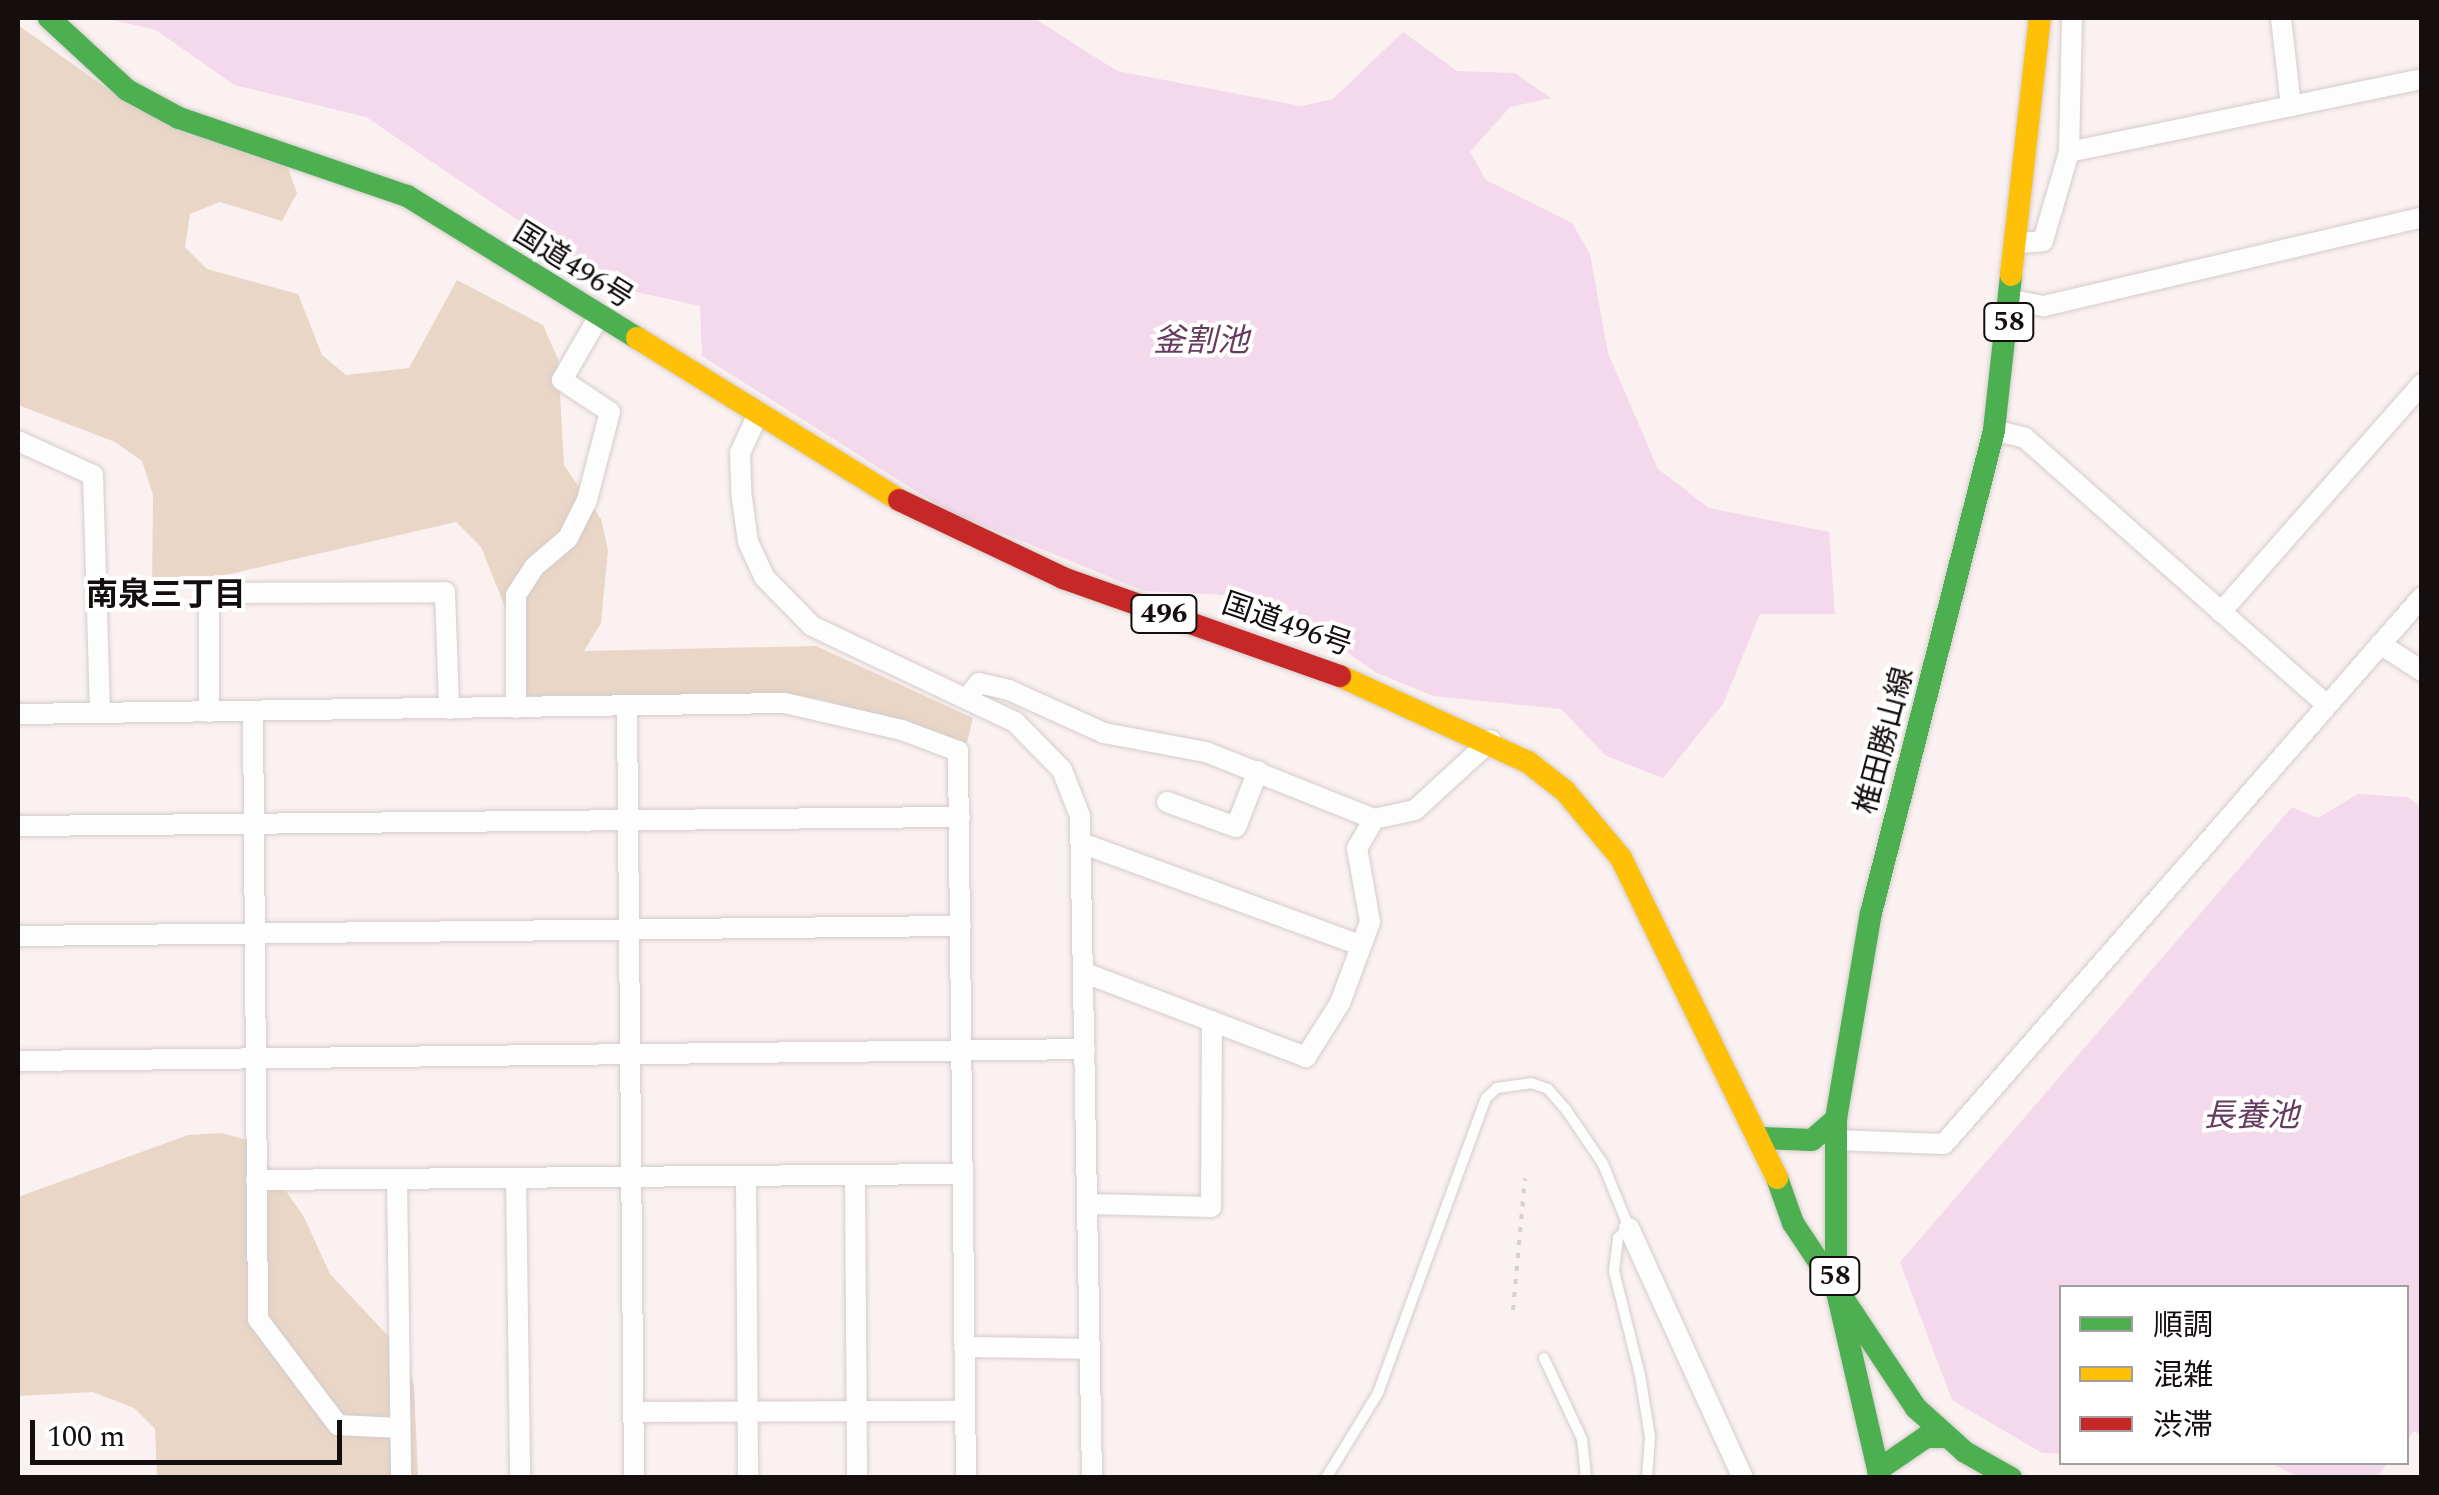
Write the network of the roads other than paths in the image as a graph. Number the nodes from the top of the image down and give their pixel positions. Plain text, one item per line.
1 (49, 18) edge
2 (2040, 18) edge
3 (2072, 18) edge
4 (2281, 18) edge
5 (2422, 78) edge
6 (2291, 106) junction
7 (2069, 152) junction
8 (2422, 216) edge
9 (2018, 243) junction
10 (2012, 300) junction
11 (598, 318) junction
12 (2422, 384) edge
13 (757, 416) junction
14 (1994, 430) junction
15 (18, 442) edge
16 (2422, 597) edge
17 (2221, 612) junction
18 (2380, 644) junction
19 (2422, 671) edge
20 (966, 698) junction
21 (2326, 704) junction
22 (627, 706) junction
23 (449, 708) junction
24 (516, 708) junction
25 (253, 711) junction
26 (210, 712) junction
27 (100, 713) junction
28 (18, 714) edge
29 (1490, 740) junction
30 (1258, 771) junction
31 (1167, 802) dead end
32 (960, 817) junction
33 (628, 820) junction
34 (1374, 820) junction
35 (254, 824) junction
36 (18, 826) edge
37 (1084, 844) junction
38 (962, 926) junction
39 (629, 930) junction
40 (255, 934) junction
41 (18, 936) edge
42 (1360, 945) junction
43 (1086, 973) junction
44 (1212, 1021) junction
45 (963, 1049) junction
46 (1085, 1050) junction
47 (630, 1054) junction
48 (256, 1058) junction
49 (18, 1061) edge
50 (1835, 1130) junction
51 (1762, 1138) junction
52 (961, 1174) junction
53 (746, 1176) junction
54 (855, 1176) junction
55 (631, 1177) junction
56 (516, 1178) junction
57 (398, 1179) junction
58 (256, 1180) junction
59 (1088, 1204) junction
60 (1629, 1228) junction
61 (1836, 1288) junction
62 (964, 1347) junction
63 (1089, 1349) junction
64 (1544, 1358) dead end
65 (856, 1411) junction
66 (964, 1411) junction
67 (633, 1412) junction
68 (748, 1412) junction
69 (400, 1428) junction
70 (1944, 1437) junction
71 (1879, 1474) edge
72 (400, 1478) edge
73 (520, 1478) edge
74 (634, 1478) edge
75 (748, 1478) edge
76 (857, 1478) edge
77 (966, 1478) edge
78 (1092, 1478) edge
79 (1326, 1478) edge
80 (1586, 1478) edge
81 (1647, 1478) edge
82 (1743, 1478) edge
83 (2012, 1478) edge

1 - 11 main road, 国道496号 / 496
2 - 9 main road, 椎田勝山線 / 58
3 - 7 street
4 - 6 street
5 - 6 street
6 - 7 street
7 - 9 street
8 - 10 street
9 - 10 main road, 椎田勝山線 / 58
10 - 14 main road, 椎田勝山線 / 58
11 - 13 main road, 国道496号 / 496
11 - 24 street
12 - 17 street
13 - 20 street
13 - 29 main road, 国道496号 / 496
14 - 17 street
14 - 50 main road, 椎田勝山線 / 58
15 - 27 street
16 - 18 street
17 - 21 street
18 - 19 street
18 - 21 street
20 - 30 street
20 - 37 street
21 - 50 street
22 - 24 street
22 - 32 street
22 - 33 street
23 - 24 street
23 - 25 street
23 - 26 street
25 - 26 street
25 - 35 street
26 - 27 street
27 - 28 street
29 - 34 street
29 - 51 main road, 国道496号 / 496
30 - 31 street
30 - 34 street
32 - 33 street
32 - 38 street
33 - 35 street
33 - 39 street
34 - 42 street
35 - 36 street
35 - 40 street
37 - 42 street
37 - 43 street
38 - 39 street
38 - 45 street
39 - 40 street
39 - 47 street
40 - 41 street
40 - 48 street
42 - 44 street
43 - 44 street
43 - 46 street
44 - 59 street
45 - 46 street
45 - 47 street
45 - 52 street
46 - 59 street
47 - 48 street
47 - 55 street
48 - 49 street
48 - 58 street
50 - 51 main road
50 - 61 main road, 椎田勝山線 / 58
51 - 61 main road, 国道496号 / 496
52 - 54 street
52 - 62 street
53 - 54 street
53 - 55 street
53 - 68 street
54 - 65 street
55 - 56 street
55 - 67 street
56 - 57 street
56 - 73 street
57 - 58 street
57 - 69 street
58 - 69 street
59 - 63 street
60 - 79 lane
60 - 81 lane
60 - 82 street
61 - 70 main road, 国道496号 / 496
61 - 71 main road, 椎田勝山線 / 58
62 - 63 street
62 - 66 street
63 - 78 street
64 - 80 lane
65 - 66 street
65 - 68 street
65 - 76 street
66 - 77 street
67 - 68 street
67 - 74 street
68 - 75 street
69 - 72 street
70 - 71 main road
70 - 83 main road, 国道496号 / 496

